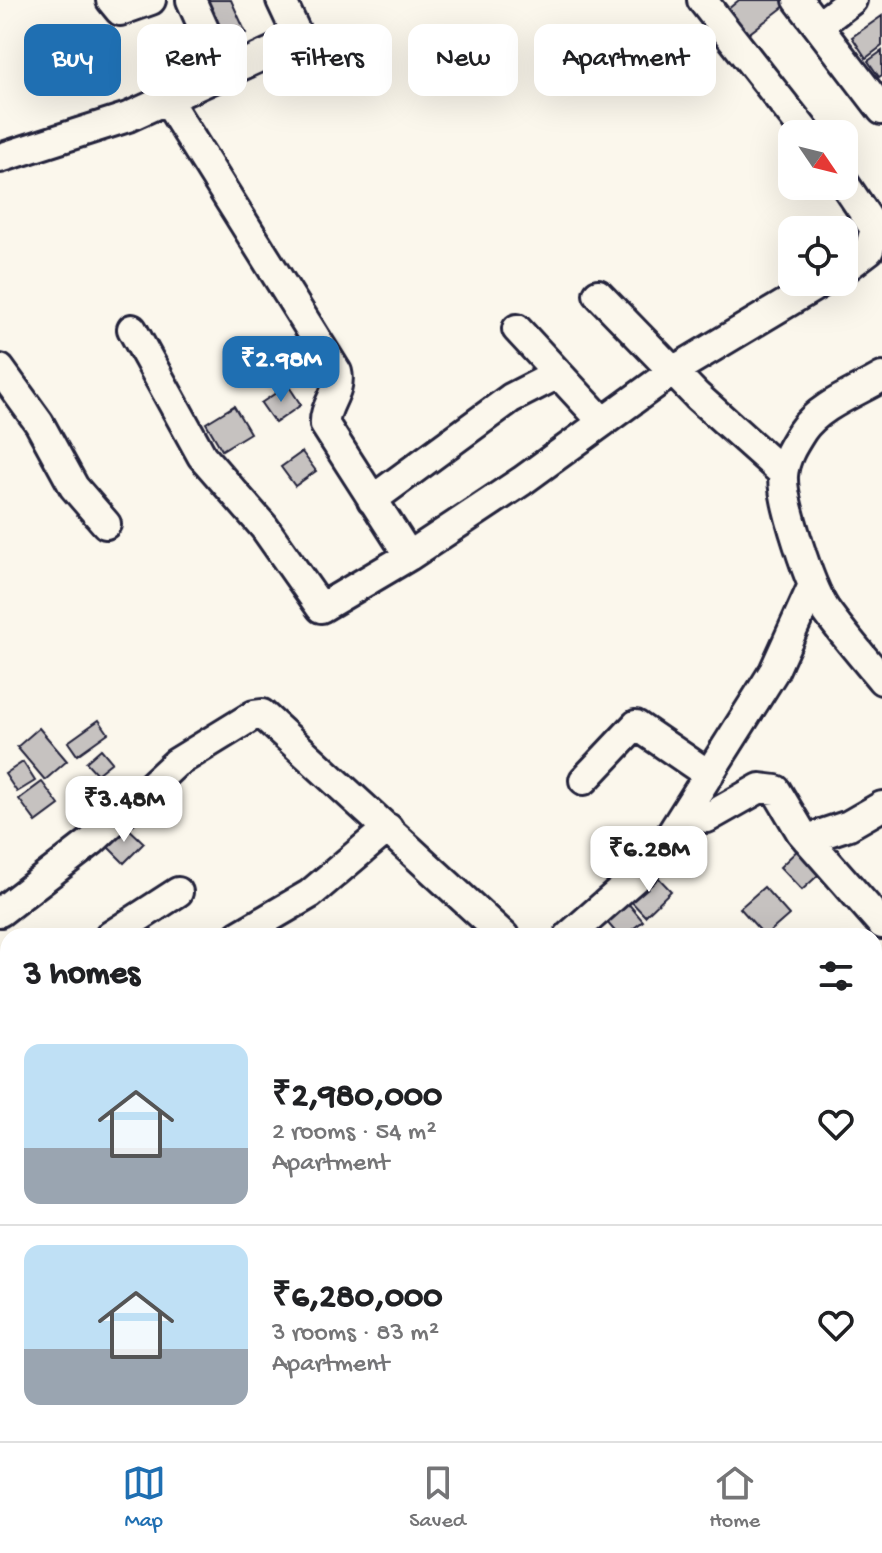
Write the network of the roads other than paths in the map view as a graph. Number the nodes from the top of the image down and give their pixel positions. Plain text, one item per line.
1 (111, 0) edge
2 (151, 0) edge
3 (281, 0) edge
4 (702, 0) edge
5 (798, 0) edge
6 (852, 0) edge
7 (195, 1) edge
8 (204, 24) edge
9 (818, 26) junction
10 (247, 63) edge
11 (176, 96) edge
12 (167, 100) junction
13 (882, 110) edge
14 (796, 120) edge
15 (0, 158) edge
16 (855, 200) edge
17 (876, 258) edge
18 (598, 294) dead end
19 (799, 296) edge
20 (132, 329) dead end
21 (517, 329) dead end
22 (0, 369) edge
23 (673, 371) junction
24 (558, 374) junction
25 (882, 377) edge
26 (603, 422) junction
27 (783, 473) junction
28 (372, 500) junction
29 (106, 524) dead end
30 (409, 556) junction
31 (813, 585) junction
32 (882, 680) edge
33 (709, 775) junction
34 (584, 780) dead end
35 (882, 806) edge
36 (687, 810) junction
37 (388, 828) junction
38 (807, 839) junction
39 (178, 892) dead end
40 (0, 912) edge
41 (882, 924) edge
42 (122, 928) edge
43 (252, 928) edge
44 (495, 928) edge
45 (578, 928) edge

1 - 2 street
3 - 10 street
4 - 14 street
5 - 9 street
6 - 9 street
7 - 8 street
9 - 13 street
11 - 12 street
12 - 15 street
12 - 28 street
16 - 17 street
18 - 23 street
19 - 23 street
20 - 30 street
21 - 24 street
22 - 29 street
23 - 26 street
23 - 27 street
24 - 26 street
24 - 28 street
25 - 27 street
26 - 30 street
27 - 31 street
28 - 30 street
31 - 32 street
31 - 33 street
33 - 34 street
33 - 36 street
35 - 38 street
36 - 38 street
36 - 45 street
37 - 40 street
37 - 43 street
37 - 44 street
38 - 41 street
39 - 42 street

